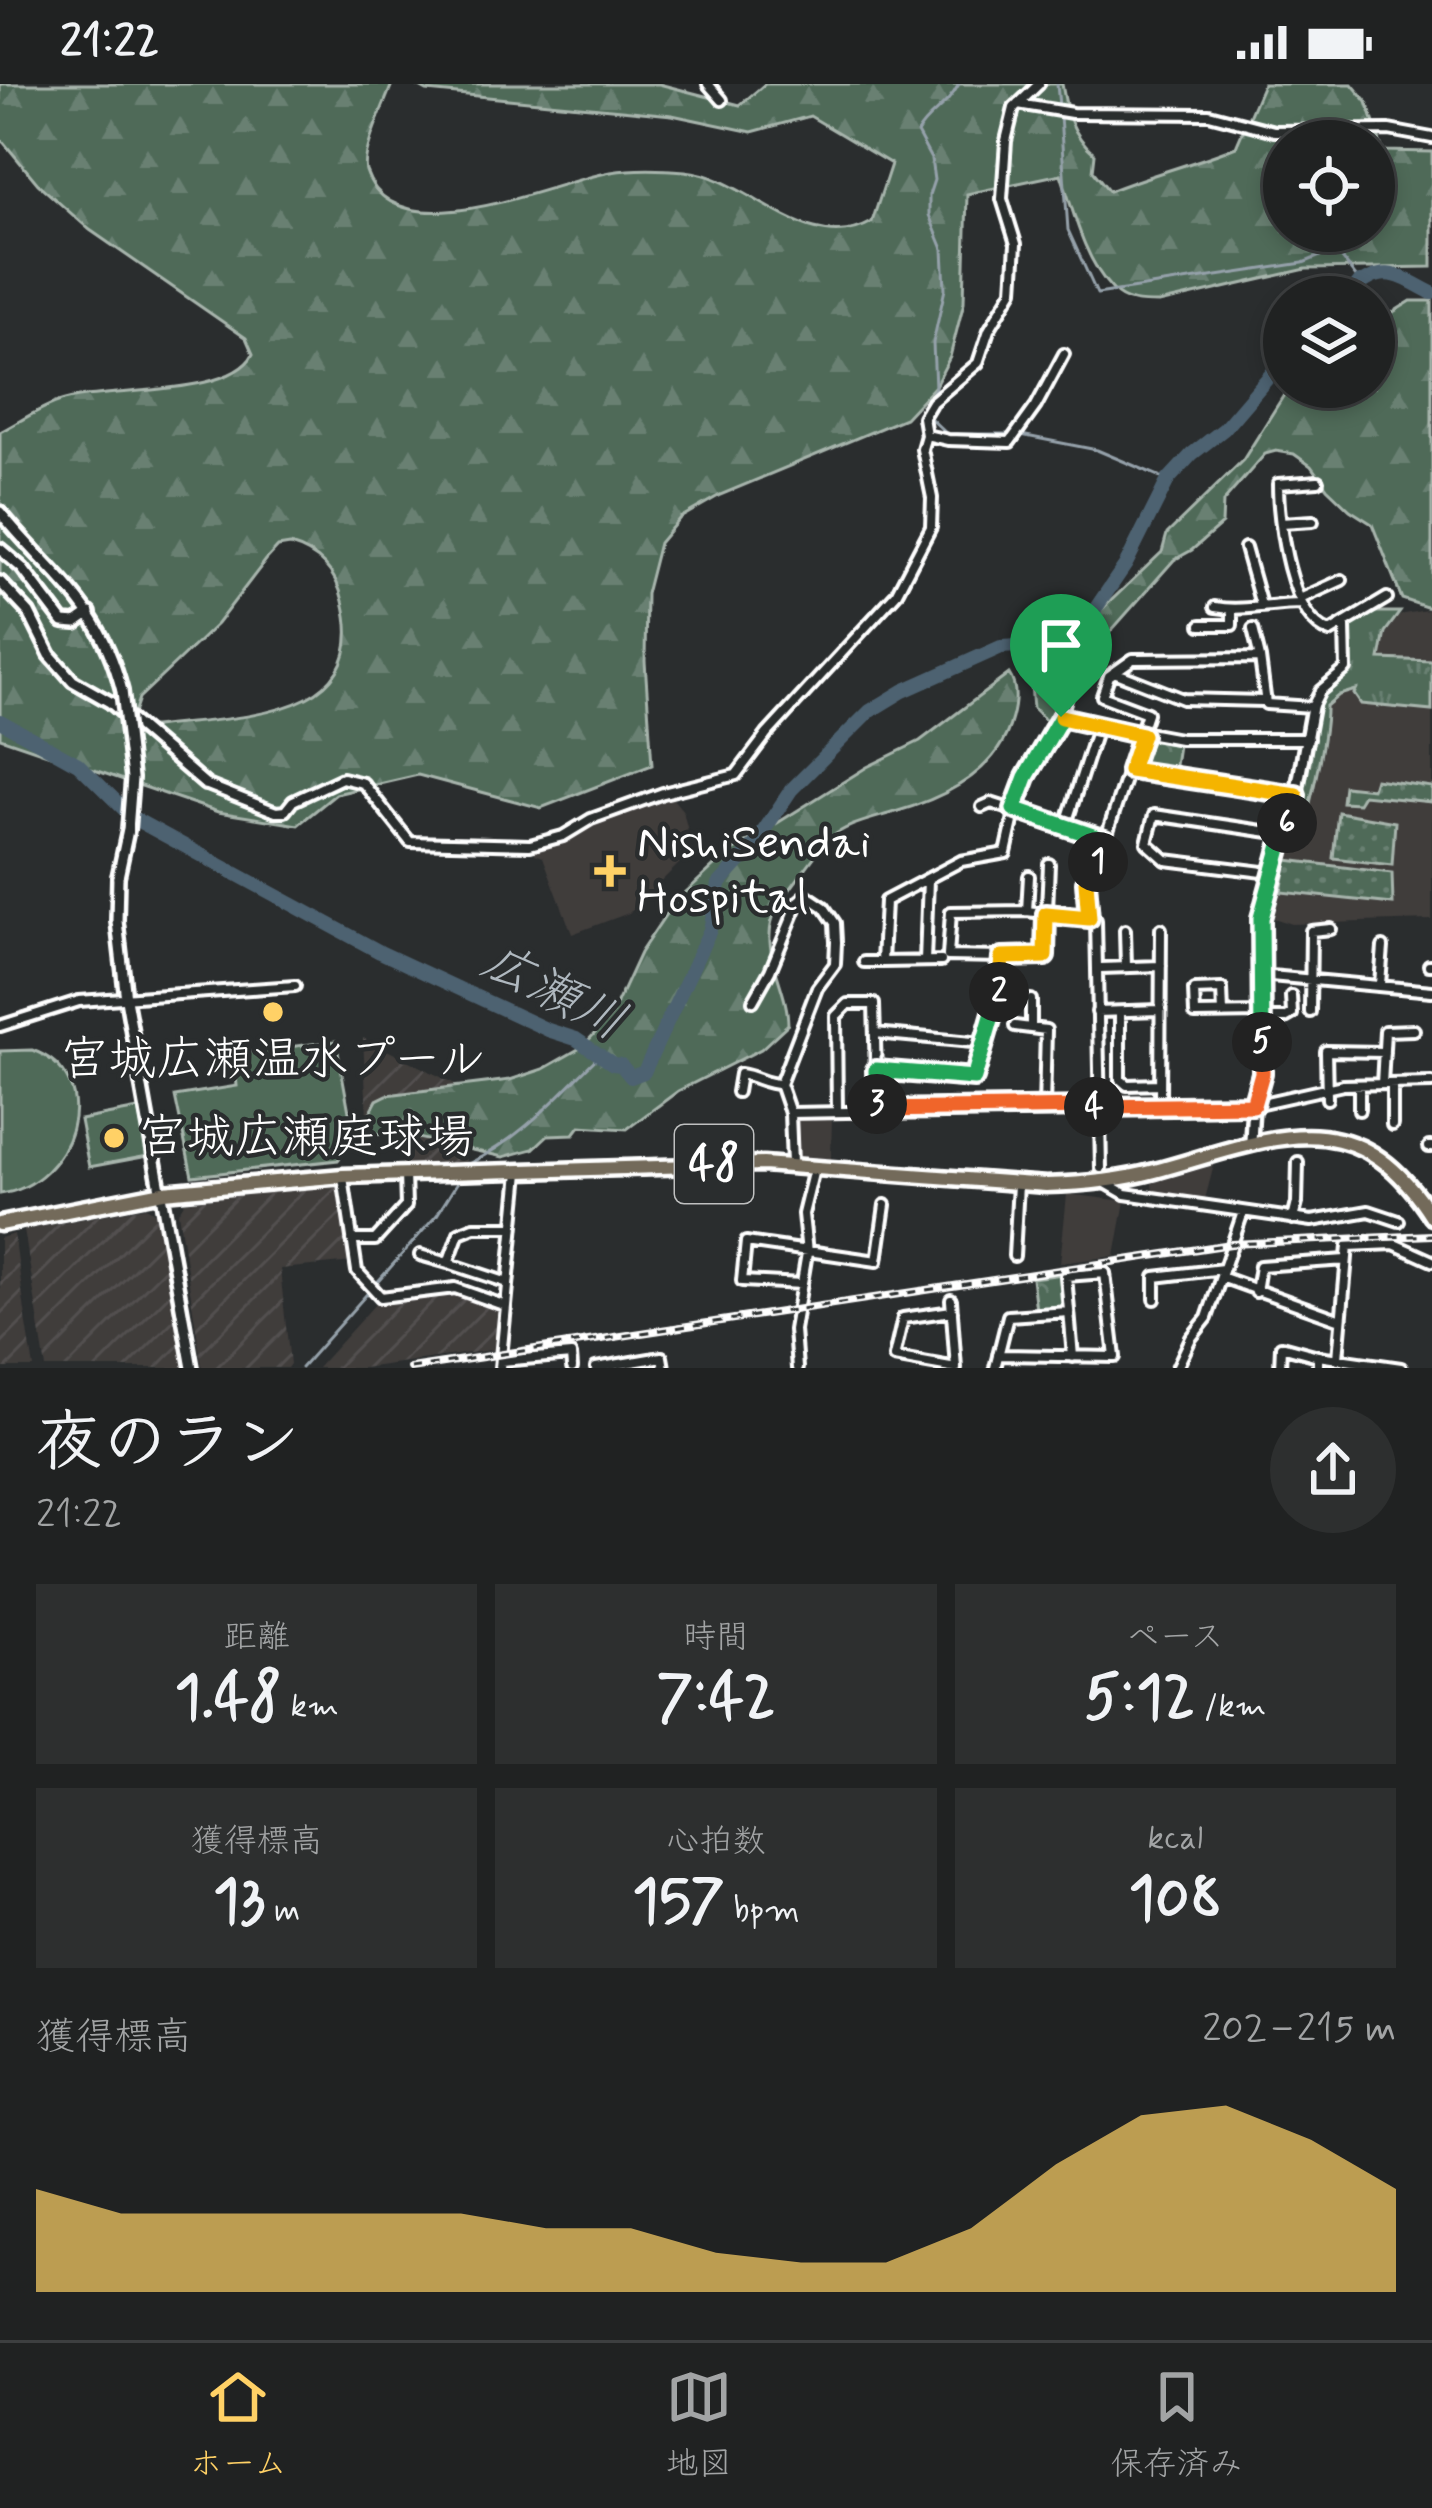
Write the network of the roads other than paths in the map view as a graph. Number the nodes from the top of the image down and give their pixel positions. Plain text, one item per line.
1 (708, 84) edge
2 (1039, 84) edge
3 (722, 100) dead end
4 (1016, 104) junction
5 (1432, 138) edge
6 (1064, 353) dead end
7 (926, 435) junction
8 (1318, 482) dead end
9 (0, 512) edge
10 (1313, 521) dead end
11 (1281, 523) junction
12 (1245, 548) dead end
13 (0, 549) edge
14 (1342, 580) dead end
15 (0, 583) edge
16 (1387, 598) dead end
17 (1300, 602) junction
18 (1261, 605) junction
19 (1215, 607) dead end
20 (1232, 610) junction
21 (90, 613) junction
22 (1201, 626) dead end
23 (1345, 626) junction
24 (1252, 629) dead end
25 (1260, 658) junction
26 (1114, 672) junction
27 (1066, 698) dead end
28 (1263, 701) junction
29 (1312, 707) junction
30 (1061, 717) junction
31 (1098, 725) junction
32 (1142, 735) junction
33 (1307, 739) junction
34 (1130, 770) junction
35 (205, 784) joint
36 (1296, 795) junction
37 (982, 807) dead end
38 (1014, 809) junction
39 (1065, 827) junction
40 (1283, 834) junction
41 (1105, 840) junction
42 (1049, 864) dead end
43 (1271, 873) junction
44 (1029, 876) dead end
45 (928, 879) junction
46 (1028, 911) junction
47 (1046, 914) junction
48 (1089, 918) junction
49 (1161, 929) dead end
50 (1331, 929) dead end
51 (1125, 931) dead end
52 (1383, 947) dead end
53 (1002, 957) junction
54 (925, 961) junction
55 (941, 961) dead end
56 (864, 962) dead end
57 (882, 962) junction
58 (1161, 966) junction
59 (1126, 967) junction
60 (1101, 968) dead end
61 (1260, 975) junction
62 (1310, 979) junction
63 (1380, 984) junction
64 (295, 986) dead end
65 (1432, 991) edge
66 (1291, 996) dead end
67 (126, 999) junction
68 (1031, 1000) dead end
69 (753, 1001) dead end
70 (1160, 1010) junction
71 (1097, 1012) junction
72 (1120, 1012) junction
73 (1310, 1012) dead end
74 (1223, 1014) junction
75 (1262, 1016) junction
76 (0, 1026) edge
77 (1015, 1026) dead end
78 (1031, 1028) junction
79 (1414, 1030) dead end
80 (875, 1034) junction
81 (983, 1043) junction
82 (1384, 1052) junction
83 (876, 1070) junction
84 (1432, 1083) edge
85 (780, 1084) junction
86 (1160, 1084) junction
87 (1359, 1084) junction
88 (1387, 1084) junction
89 (1326, 1088) junction
90 (737, 1092) dead end
91 (1327, 1099) dead end
92 (1253, 1105) junction
93 (1160, 1106) junction
94 (1099, 1107) junction
95 (1044, 1108) junction
96 (877, 1110) junction
97 (1359, 1110) dead end
98 (836, 1111) junction
99 (790, 1113) junction
100 (1392, 1125) dead end
101 (1251, 1141) junction
102 (1298, 1162) dead end
103 (792, 1164) junction
104 (815, 1165) junction
105 (519, 1170) junction
106 (405, 1174) junction
107 (1103, 1175) junction
108 (343, 1176) junction
109 (1018, 1183) junction
110 (164, 1192) junction
111 (885, 1205) dead end
112 (1243, 1212) junction
113 (1432, 1216) edge
114 (1293, 1219) junction
115 (1399, 1222) dead end
116 (0, 1224) edge
117 (513, 1227) junction
118 (352, 1240) junction
119 (807, 1249) junction
120 (420, 1255) dead end
121 (1014, 1256) dead end
122 (1346, 1260) junction
123 (1432, 1262) edge
124 (448, 1263) junction
125 (1222, 1273) junction
126 (508, 1283) junction
127 (802, 1284) junction
128 (1256, 1292) junction
129 (1154, 1299) dead end
130 (951, 1300) dead end
131 (506, 1306) junction
132 (952, 1311) junction
133 (1070, 1312) junction
134 (1341, 1320) junction
135 (998, 1355) junction
136 (1038, 1356) junction
137 (1318, 1356) junction
138 (1073, 1357) junction
139 (1338, 1358) junction
140 (1096, 1363) edge
141 (501, 1364) edge
142 (1358, 1365) edge
143 (192, 1368) edge
144 (572, 1368) edge
145 (596, 1368) edge
146 (664, 1368) edge
147 (796, 1368) edge
148 (995, 1368) edge
149 (1036, 1368) edge
150 (1177, 1368) edge
151 (1280, 1368) edge
152 (1318, 1368) edge
153 (1401, 1368) edge

1 - 3 street
2 - 4 street
4 - 5 street
4 - 7 street
6 - 7 street
7 - 35 street
8 - 11 street
9 - 21 street
10 - 11 street
11 - 17 street
12 - 18 street
13 - 21 street
14 - 17 street
15 - 35 street
16 - 23 street
17 - 18 street
17 - 23 street
18 - 20 street
19 - 20 street
20 - 22 street
21 - 67 street, bridge
23 - 29 street
24 - 25 street
25 - 26 street
25 - 28 street
26 - 28 street
26 - 32 street
27 - 30 street
28 - 29 street
29 - 33 street
30 - 31 street
30 - 38 street
31 - 32 street
31 - 39 street
32 - 33 street
32 - 34 street
33 - 36 street
34 - 36 street
34 - 41 street
36 - 40 street
37 - 38 street
38 - 39 street
38 - 45 street
39 - 41 street
40 - 43 street
40 - 43 street
41 - 48 street
42 - 47 street
43 - 61 street
44 - 46 street
45 - 54 street
45 - 57 street
46 - 47 street
46 - 53 street
47 - 48 street
47 - 53 street
48 - 71 street
49 - 58 street
50 - 62 street
51 - 59 street
52 - 63 street
53 - 81 street
54 - 55 street
54 - 57 street
56 - 57 street
58 - 59 street
58 - 70 street
59 - 60 street
61 - 62 street
61 - 75 street
62 - 63 street
62 - 73 street
63 - 65 street
64 - 67 street
66 - 75 street
67 - 76 street
67 - 110 street
68 - 78 street
69 - 85 street
70 - 72 street
70 - 86 street
71 - 72 street
71 - 94 street
72 - 86 street
74 - 74 street
74 - 75 street
75 - 92 street
77 - 78 street
78 - 95 street
79 - 82 street
80 - 81 street
80 - 83 street
80 - 98 street
81 - 83 street
82 - 88 street
82 - 89 street
83 - 96 street
84 - 88 street
85 - 90 street
85 - 99 street
86 - 93 street
87 - 88 street
87 - 89 street
87 - 97 street
88 - 100 street
89 - 91 street
89 - 92 street
92 - 93 street
92 - 101 street
93 - 94 street
94 - 95 street
94 - 107 street
95 - 96 street
96 - 98 street
98 - 99 street
99 - 103 street
101 - 107 highway, 48
101 - 113 highway, 48
102 - 114 street
103 - 104 highway, 48
103 - 105 highway, 48
104 - 109 highway, 48
104 - 119 street
105 - 106 highway, 48
105 - 117 street
106 - 108 highway, 48
106 - 118 street
107 - 109 highway, 48
107 - 112 street
108 - 110 highway, 48
108 - 118 street
109 - 121 street
110 - 116 highway, 48
110 - 143 street
111 - 119 street
112 - 114 street
112 - 125 street
114 - 115 street
117 - 124 street
117 - 126 street
118 - 131 street
119 - 127 street
119 - 127 street
120 - 124 street
122 - 123 street
122 - 128 street
122 - 134 street
124 - 126 street
125 - 128 street
125 - 129 street
125 - 150 street
126 - 131 street
127 - 147 street
128 - 134 street
130 - 132 street
131 - 141 street
132 - 132 street
133 - 135 street
133 - 138 street
133 - 140 street
134 - 139 street
135 - 136 street
135 - 148 street
136 - 138 street
136 - 149 street
137 - 139 street
137 - 151 street
137 - 152 street
138 - 140 street
139 - 142 street
141 - 144 street
142 - 153 street
145 - 146 street

